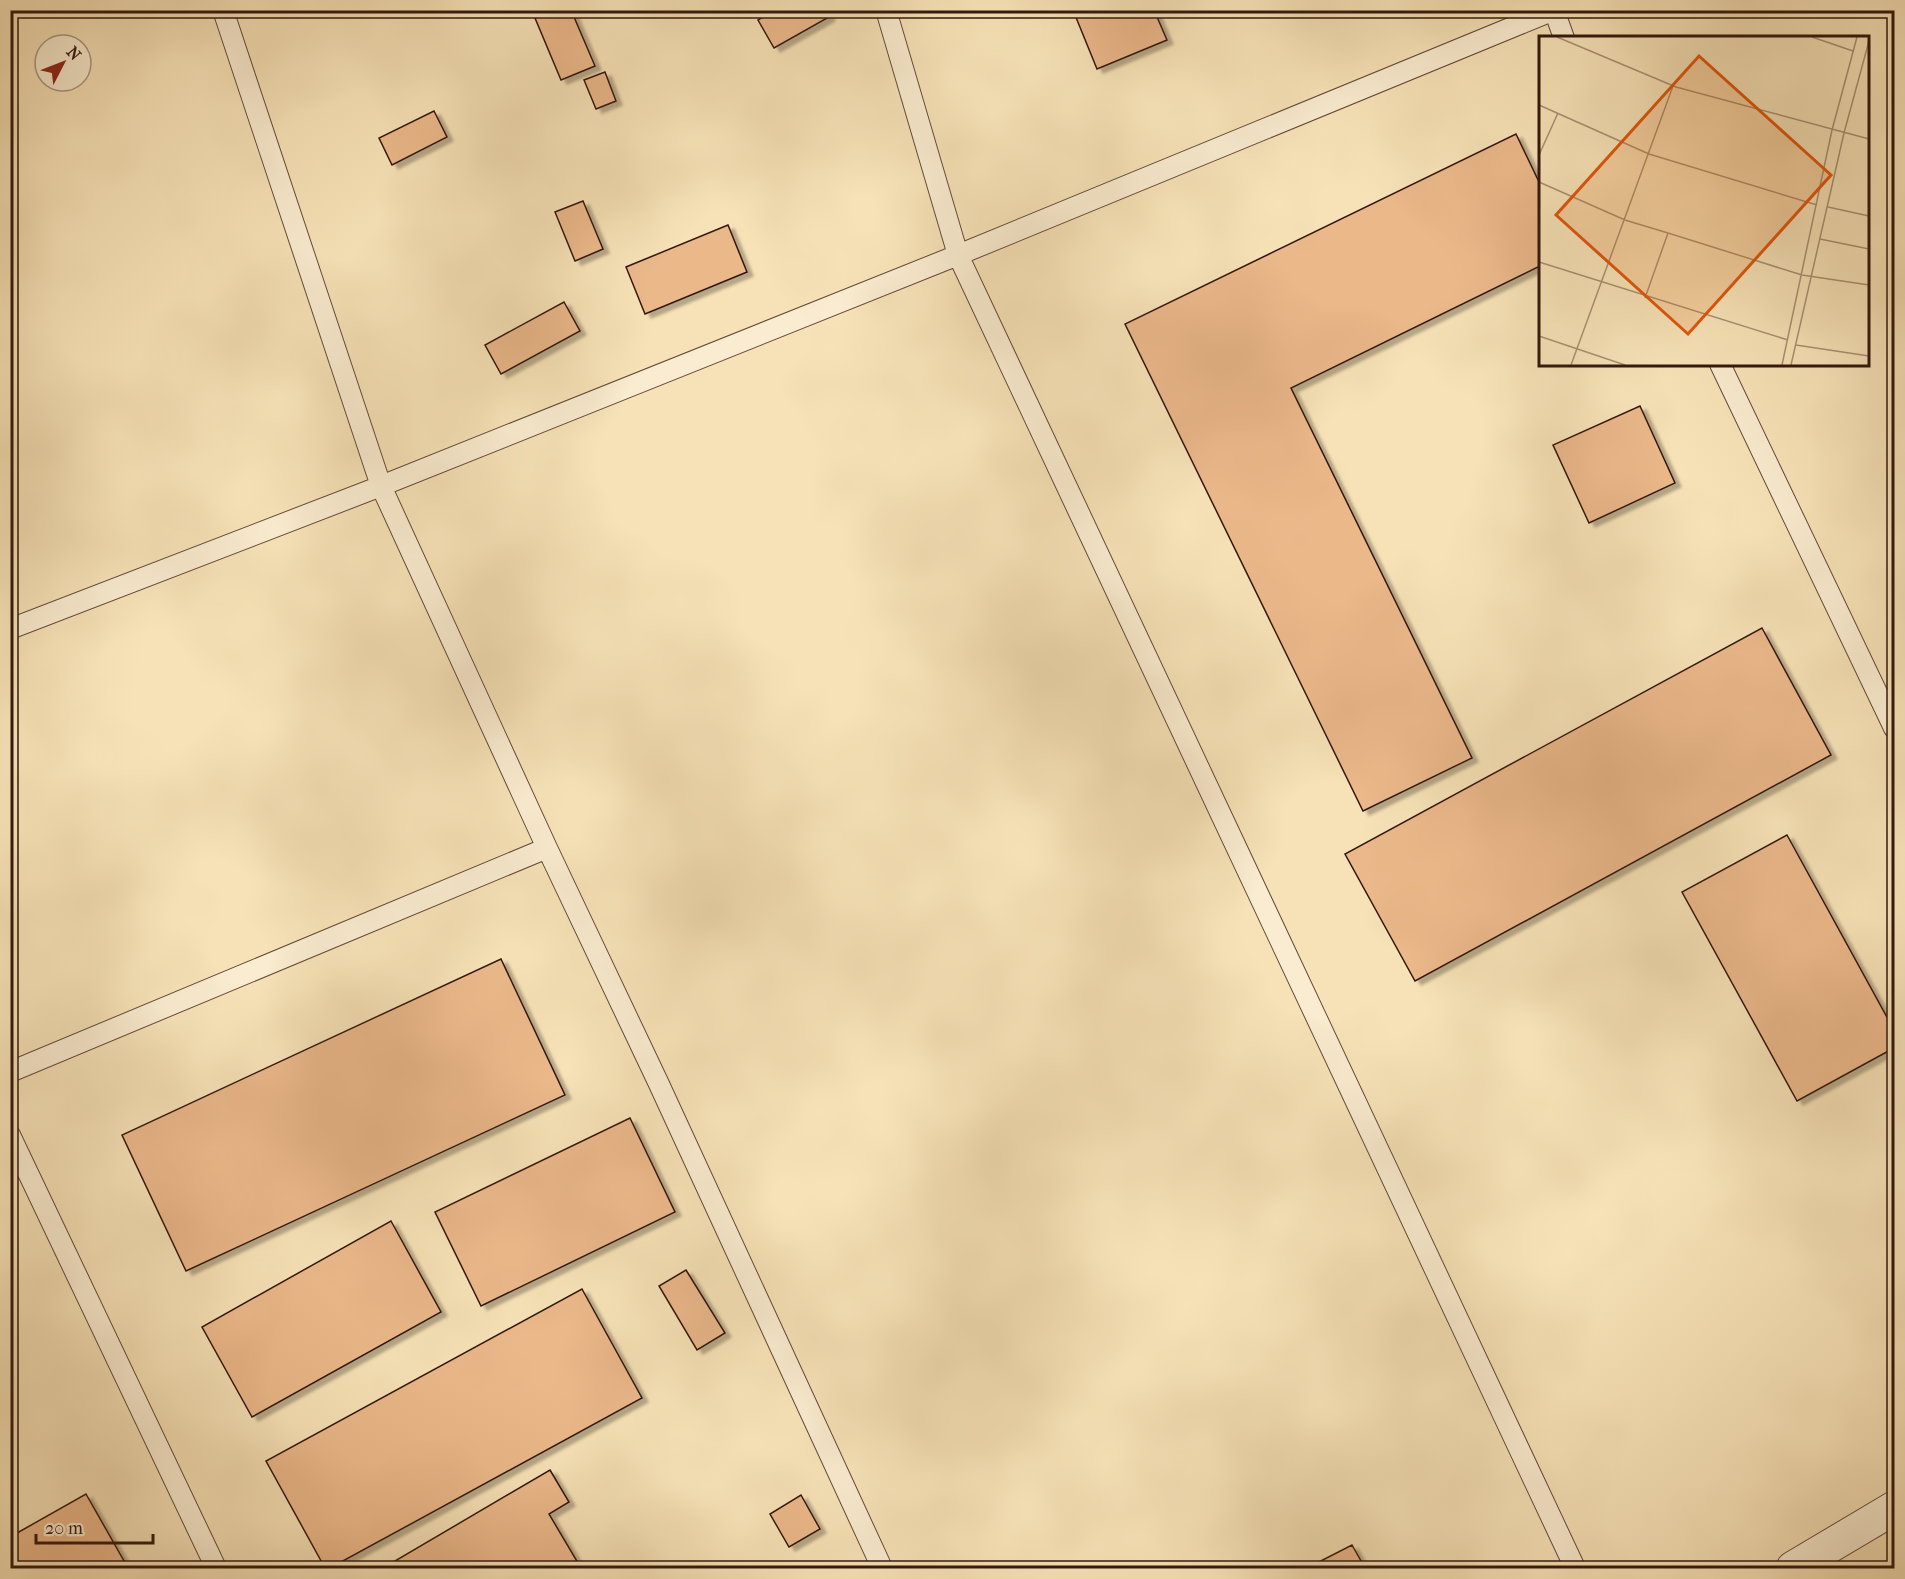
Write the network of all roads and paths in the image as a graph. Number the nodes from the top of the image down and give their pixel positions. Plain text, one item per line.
1 (223, 10) edge
2 (886, 10) edge
3 (1554, 10) edge
4 (1563, 36) edge
5 (958, 255) junction
6 (1721, 366) edge
7 (381, 486) junction
8 (10, 628) edge
9 (1894, 728) edge
10 (547, 848) junction
11 (10, 1072) edge
12 (10, 1135) edge
13 (1894, 1508) edge
14 (216, 1569) edge
15 (882, 1569) edge
16 (1575, 1569) edge
17 (1793, 1569) edge

1 - 7 lane
2 - 5 lane
3 - 4 lane
3 - 5 lane
5 - 7 lane
5 - 16 lane
6 - 9 lane
7 - 8 lane
7 - 10 lane
10 - 11 lane
10 - 15 lane
12 - 14 lane
13 - 17 street

